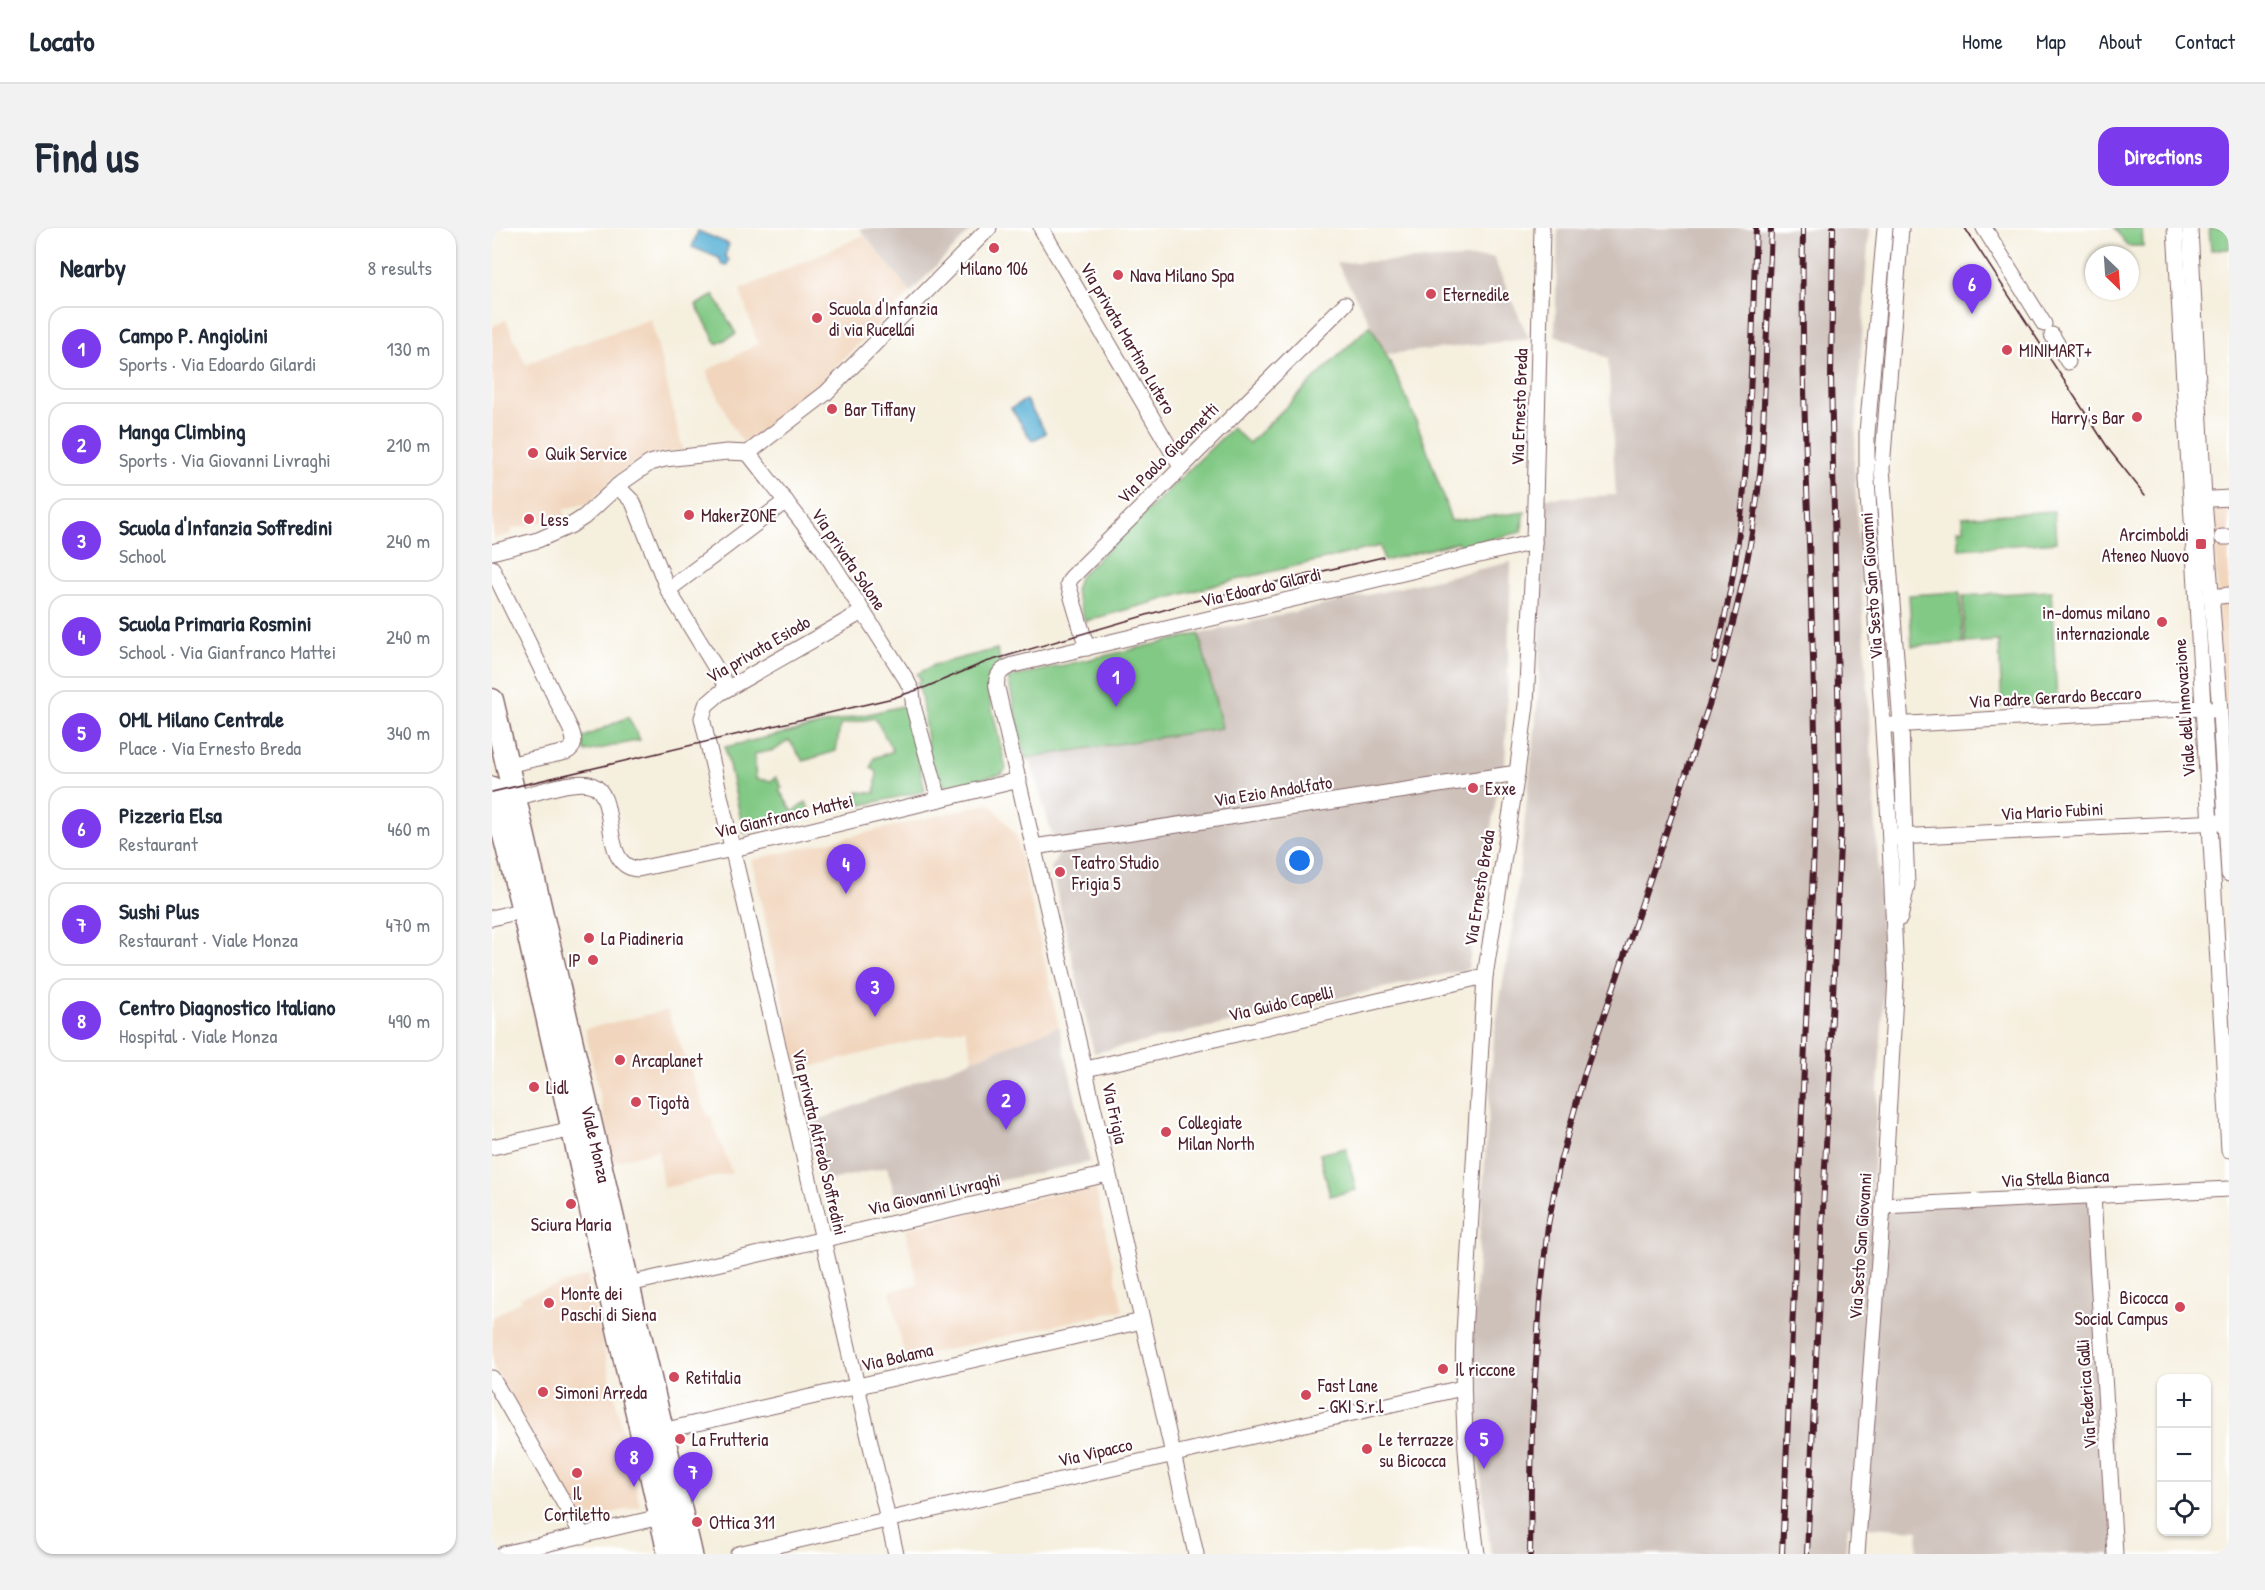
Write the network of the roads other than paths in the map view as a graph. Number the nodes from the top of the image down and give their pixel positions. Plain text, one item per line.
1 (989, 228) edge
2 (1041, 228) edge
3 (1542, 228) edge
4 (1885, 228) edge
5 (1901, 228) edge
6 (1984, 228) edge
7 (2175, 228) edge
8 (2190, 228) edge
9 (1345, 304) dead end
10 (2068, 362) dead end
11 (748, 453) junction
12 (1181, 467) junction
13 (617, 486) junction
14 (2229, 498) edge
15 (2197, 500) junction
16 (786, 501) junction
17 (1534, 542) junction
18 (492, 552) edge
19 (492, 568) edge
20 (668, 590) junction
21 (2229, 595) edge
22 (2211, 597) junction
23 (862, 612) junction
24 (1087, 648) junction
25 (999, 675) joint
26 (728, 688) junction
27 (492, 700) edge
28 (2203, 708) junction
29 (2225, 712) edge
30 (1900, 724) junction
31 (1882, 726) junction
32 (707, 738) joint
33 (507, 765) junction
34 (1517, 773) junction
35 (1019, 780) junction
36 (501, 796) edge
37 (939, 799) junction
38 (1889, 822) junction
39 (2222, 822) edge
40 (1905, 838) junction
41 (1034, 847) junction
42 (733, 849) junction
43 (2229, 874) edge
44 (522, 910) junction
45 (492, 918) edge
46 (1895, 941) junction
47 (1485, 976) junction
48 (1086, 1069) junction
49 (573, 1129) junction
50 (492, 1147) edge
51 (2229, 1150) edge
52 (1108, 1174) junction
53 (2229, 1189) edge
54 (2093, 1196) junction
55 (1883, 1206) junction
56 (822, 1240) junction
57 (629, 1284) junction
58 (1142, 1321) junction
59 (492, 1378) edge
60 (857, 1386) junction
61 (1462, 1388) junction
62 (662, 1431) junction
63 (1172, 1454) junction
64 (670, 1515) junction
65 (888, 1520) junction
66 (583, 1536) junction
67 (503, 1554) edge
68 (669, 1554) edge
69 (690, 1554) edge
70 (738, 1554) edge
71 (896, 1554) edge
72 (1196, 1554) edge
73 (1477, 1554) edge
74 (1857, 1554) edge
75 (2115, 1554) edge

1 - 11 street
2 - 12 street, Via privata Martino Lutero
3 - 17 street, Via Ernesto Breda
4 - 31 street, Via Sesto San Giovanni
5 - 30 street, Via Sesto San Giovanni
6 - 10 street
7 - 15 street, Viale dell'Innovazione
8 - 15 street, Viale dell'Innovazione
9 - 12 street, Via Paolo Giacometti
11 - 13 street
11 - 16 street, Via privata Solone
12 - 24 street, Via Paolo Giacometti
13 - 18 street
13 - 20 street
14 - 15 street
15 - 22 street, Viale dell'Innovazione
15 - 28 street, Viale dell'Innovazione
16 - 20 street
16 - 23 street, Via privata Solone
17 - 24 street, Via Edoardo Gilardi
17 - 34 street, Via Ernesto Breda
19 - 33 street
20 - 26 street
21 - 22 street
22 - 29 street, Viale dell'Innovazione
23 - 26 street, Via privata Esiodo
23 - 37 street, Via privata Solone
24 - 25 street, Via Edoardo Gilardi
25 - 35 street, Via Frigia
26 - 32 street, Via privata Esiodo
27 - 33 main road, Viale Monza
28 - 29 street, Via Padre Gerardo Beccaro
28 - 30 street, Via Padre Gerardo Beccaro
28 - 39 street, Viale dell'Innovazione
29 - 39 street, Viale dell'Innovazione
30 - 31 street, Via Padre Gerardo Beccaro
30 - 40 street, Via Sesto San Giovanni
31 - 38 street, Via Sesto San Giovanni
32 - 42 street, Via privata Alfredo Soffredini
33 - 36 main road, Viale Monza
34 - 41 street, Via Ezio Andolfato
34 - 47 street, Via Ernesto Breda
35 - 37 street, Via Gianfranco Mattei
35 - 41 street, Via Frigia
36 - 42 street, Via Gianfranco Mattei
36 - 44 main road, Viale Monza
36 - 57 main road, Viale Monza
37 - 42 street, Via Gianfranco Mattei
38 - 40 street
38 - 46 street, Via Sesto San Giovanni
39 - 40 street, Via Mario Fubini
39 - 43 street, Viale dell'Innovazione
39 - 51 street, Viale dell'Innovazione
40 - 46 street, Via Sesto San Giovanni
41 - 48 street, Via Frigia
42 - 56 street, Via privata Alfredo Soffredini
44 - 45 street
44 - 49 main road, Viale Monza
46 - 55 street, Via Sesto San Giovanni
47 - 48 street, Via Guido Capelli
47 - 61 street, Via Ernesto Breda
48 - 52 street, Via Frigia
49 - 50 street
49 - 64 main road, Viale Monza
52 - 56 street, Via Giovanni Livraghi
52 - 58 street, Via Frigia
53 - 54 street, Via Stella Bianca
54 - 55 street, Via Stella Bianca
54 - 75 street, Via Federica Galli
55 - 74 street, Via Sesto San Giovanni
56 - 57 street, Via Giovanni Livraghi
56 - 60 street, Via privata Alfredo Soffredini
57 - 62 main road, Viale Monza
58 - 60 street, Via Bolama
58 - 63 street, Via Frigia
59 - 66 street
60 - 62 street, Via Bolama
60 - 65 street, Via privata Alfredo Soffredini
61 - 63 street, Via Vipacco
61 - 73 street, Via Ernesto Breda
62 - 64 main road, Viale Monza
63 - 65 street, Via Vipacco
63 - 72 street, Via Frigia
64 - 66 street
64 - 68 main road, Viale Monza
64 - 69 main road, Viale Monza
65 - 70 street, Via Vipacco
65 - 71 street, Via privata Alfredo Soffredini
66 - 67 street

